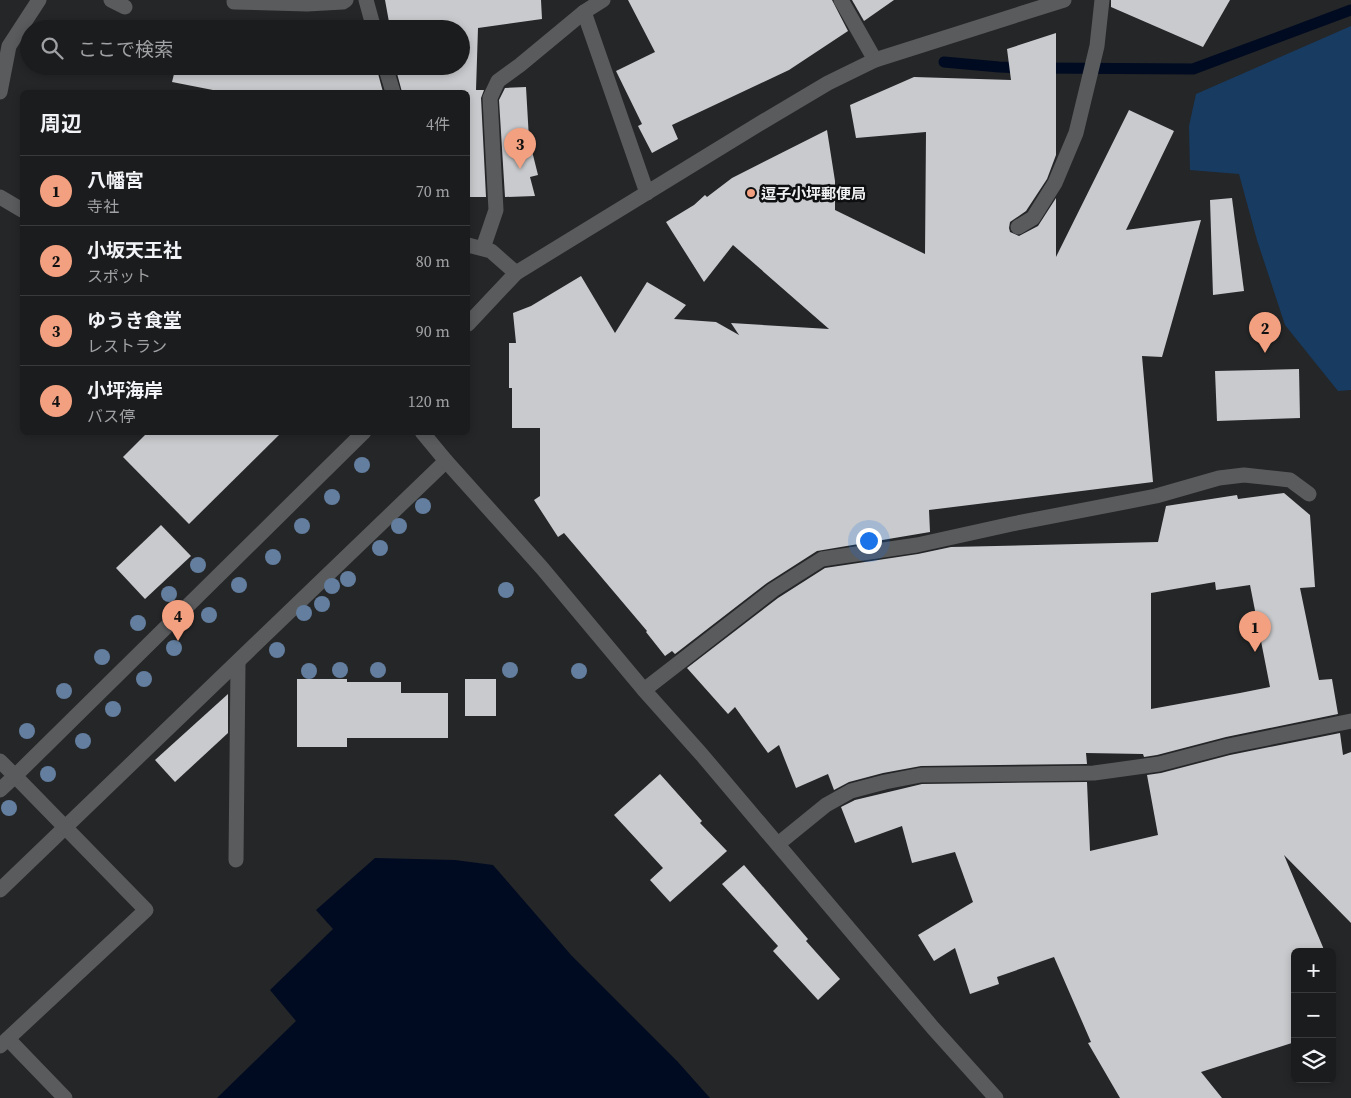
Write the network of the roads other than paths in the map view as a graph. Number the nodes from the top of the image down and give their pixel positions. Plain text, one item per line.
1 (39, 0) edge
2 (111, 0) edge
3 (346, 0) edge
4 (366, 0) edge
5 (604, 0) edge
6 (841, 0) edge
7 (1064, 0) edge
8 (1102, 0) edge
9 (234, 2) dead end
10 (125, 7) dead end
11 (584, 12) junction
12 (23, 20) edge
13 (372, 20) edge
14 (20, 24) edge
15 (4, 44) edge
16 (875, 60) junction
17 (388, 75) edge
18 (392, 90) edge
19 (0, 92) edge
20 (647, 194) junction
21 (0, 197) edge
22 (20, 209) edge
23 (1018, 227) dead end
24 (470, 246) edge
25 (483, 248) junction
26 (516, 273) junction
27 (470, 322) edge
28 (361, 435) edge
29 (424, 435) edge
30 (446, 461) junction
31 (1309, 494) dead end
32 (238, 662) junction
33 (644, 690) junction
34 (1351, 721) edge
35 (0, 761) edge
36 (14, 776) junction
37 (0, 790) edge
38 (65, 828) junction
39 (778, 844) junction
40 (236, 860) dead end
41 (0, 890) edge
42 (4, 1043) edge
43 (65, 1098) edge
44 (996, 1098) edge

1 - 12 street
2 - 10 street
3 - 9 street
4 - 13 street
5 - 11 street
6 - 16 street
7 - 16 street
8 - 23 street
11 - 20 street
11 - 25 street
14 - 15 street
15 - 19 street
16 - 20 street
17 - 18 street
20 - 26 street
21 - 22 street
24 - 25 street
25 - 26 street
26 - 27 street
28 - 36 street
29 - 30 street
30 - 32 street
30 - 33 street
31 - 33 street
32 - 38 street
32 - 40 street
33 - 39 street
34 - 39 street
35 - 36 street
36 - 37 street
36 - 38 street
38 - 41 street
38 - 42 street
39 - 44 street
42 - 43 street

